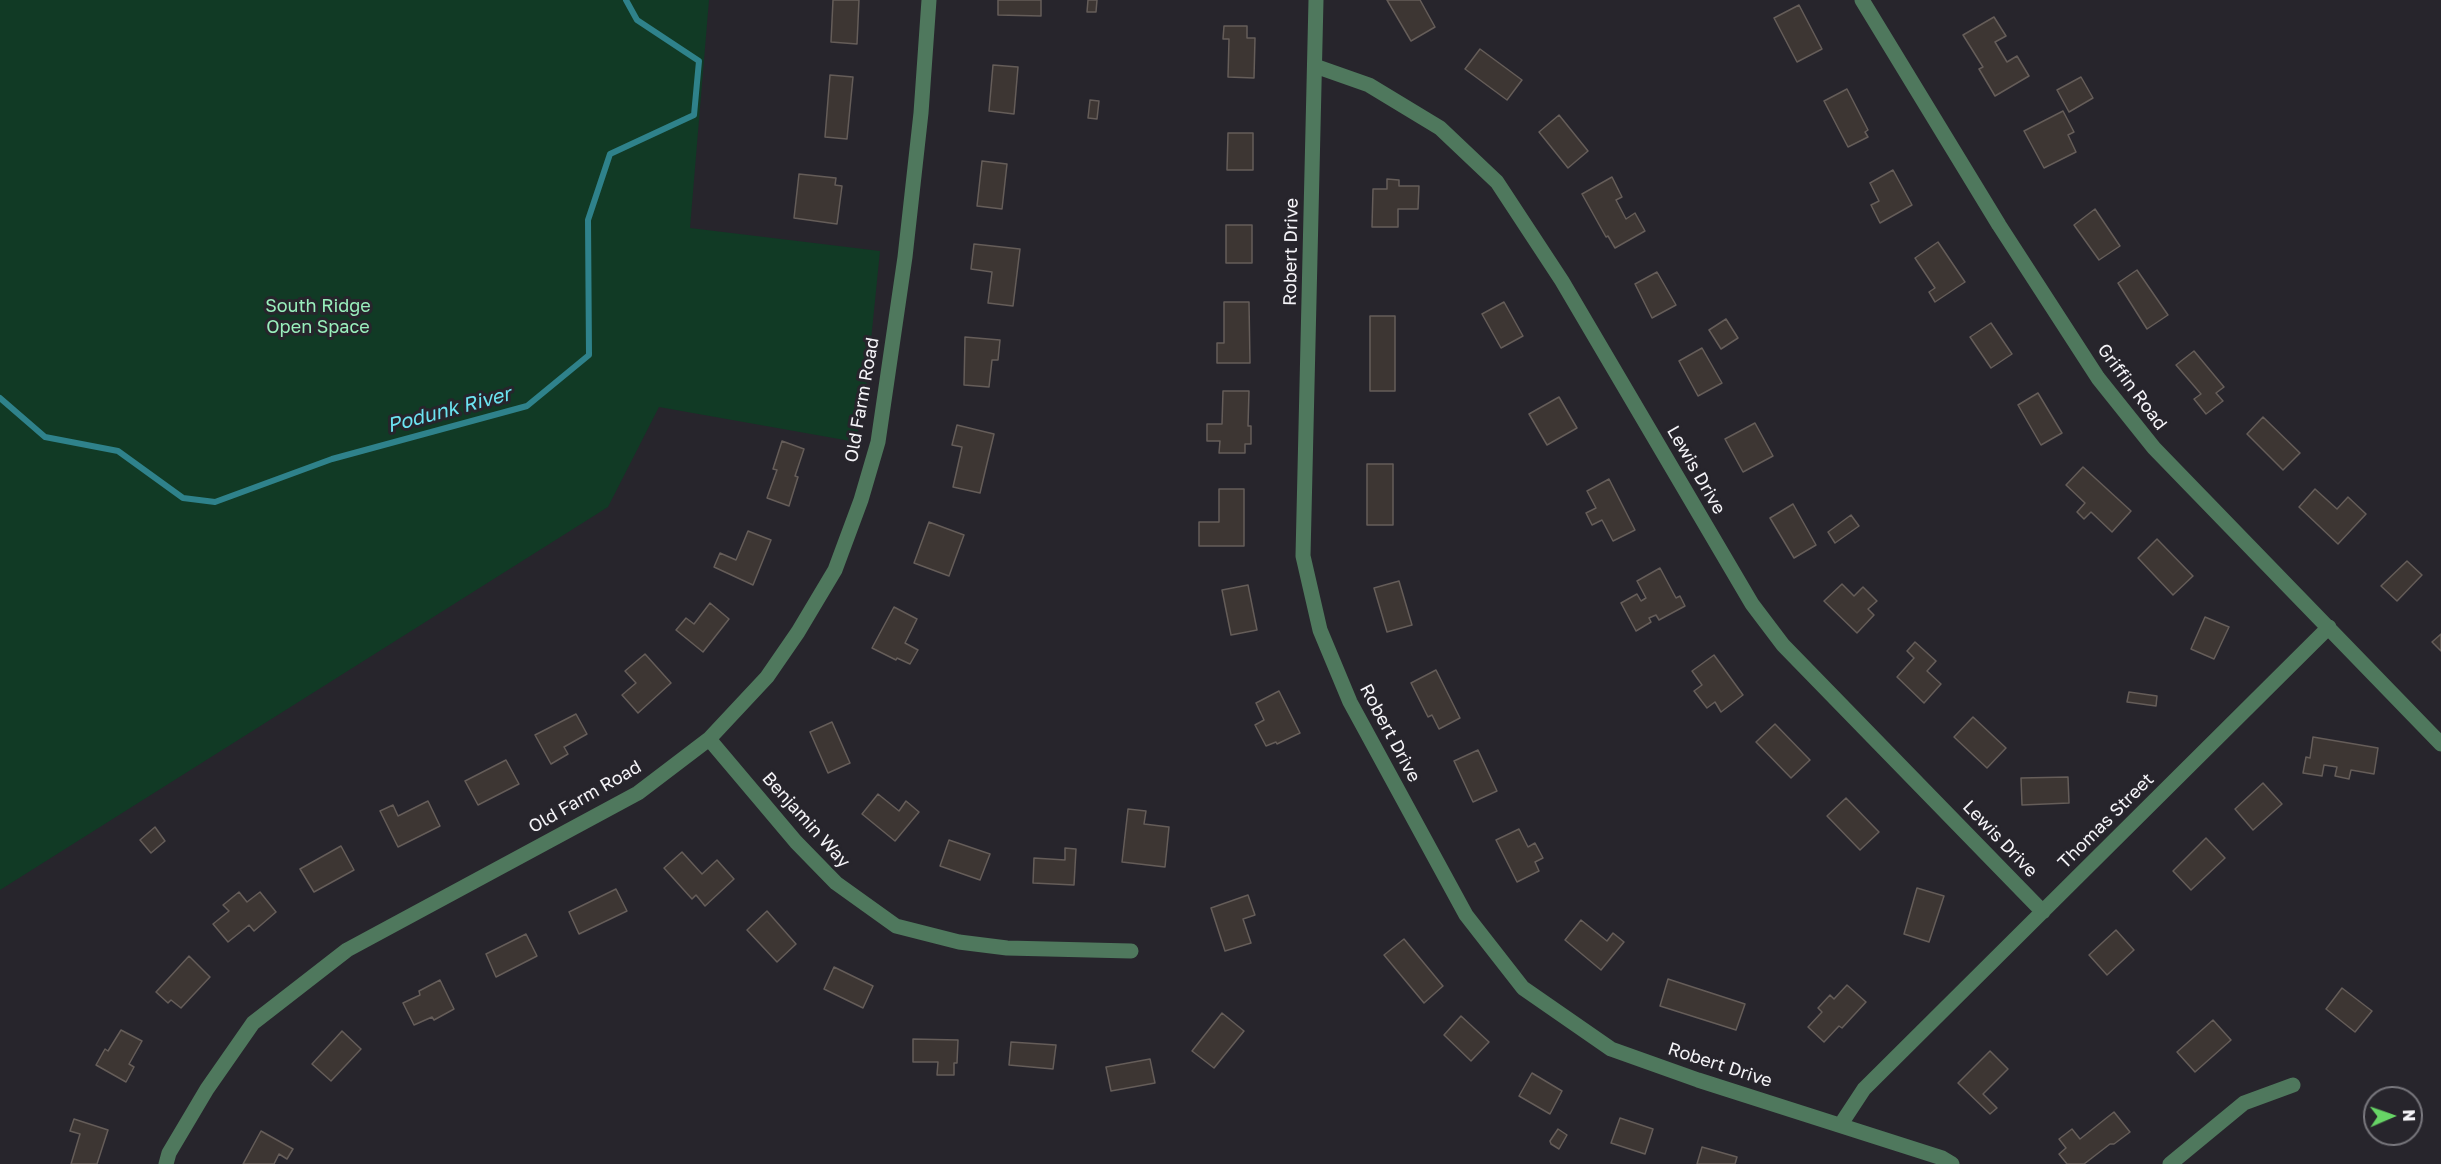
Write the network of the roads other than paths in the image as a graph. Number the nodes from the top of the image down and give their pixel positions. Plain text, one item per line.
1 (929, 0) edge
2 (1316, 0) edge
3 (1862, 0) edge
4 (1315, 66) junction
5 (2329, 627) junction
6 (709, 739) junction
7 (2441, 744) edge
8 (2043, 912) junction
9 (1131, 951) dead end
10 (2293, 1085) dead end
11 (1840, 1124) junction
12 (166, 1164) edge
13 (1953, 1164) edge
14 (2170, 1164) edge

1 - 6 street, Old Farm Road
2 - 4 street, Robert Drive
3 - 5 street, Griffin Road
4 - 8 street, Lewis Drive
4 - 11 street, Robert Drive
5 - 7 street, Griffin Road
5 - 8 street, Thomas Street
6 - 9 street, Benjamin Way
6 - 12 street, Old Farm Road
8 - 11 street, Thomas Street
10 - 14 street
11 - 13 street, Robert Drive

